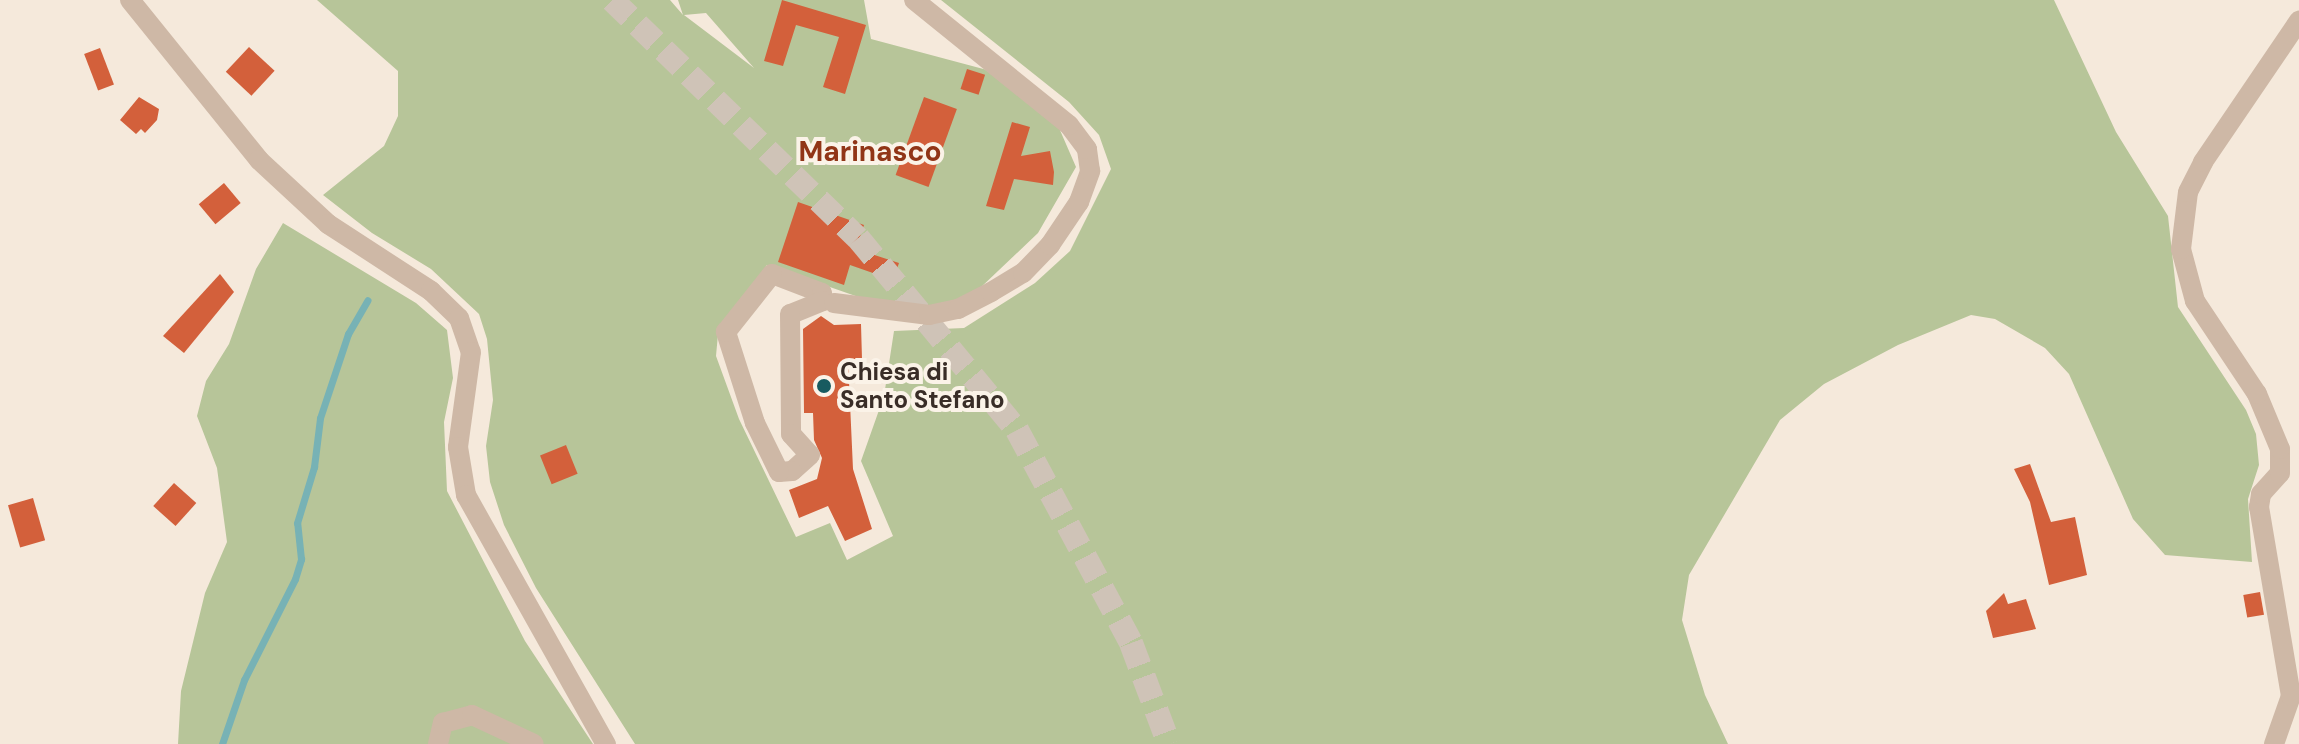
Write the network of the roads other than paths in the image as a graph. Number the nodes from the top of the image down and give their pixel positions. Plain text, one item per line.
1 (130, 0) edge
2 (914, 0) edge
3 (2299, 21) edge
4 (828, 298) junction
5 (438, 744) edge
6 (534, 744) edge
7 (606, 744) edge
8 (2274, 744) edge

1 - 7 street
2 - 4 street
3 - 8 street
4 - 4 street
5 - 6 street

